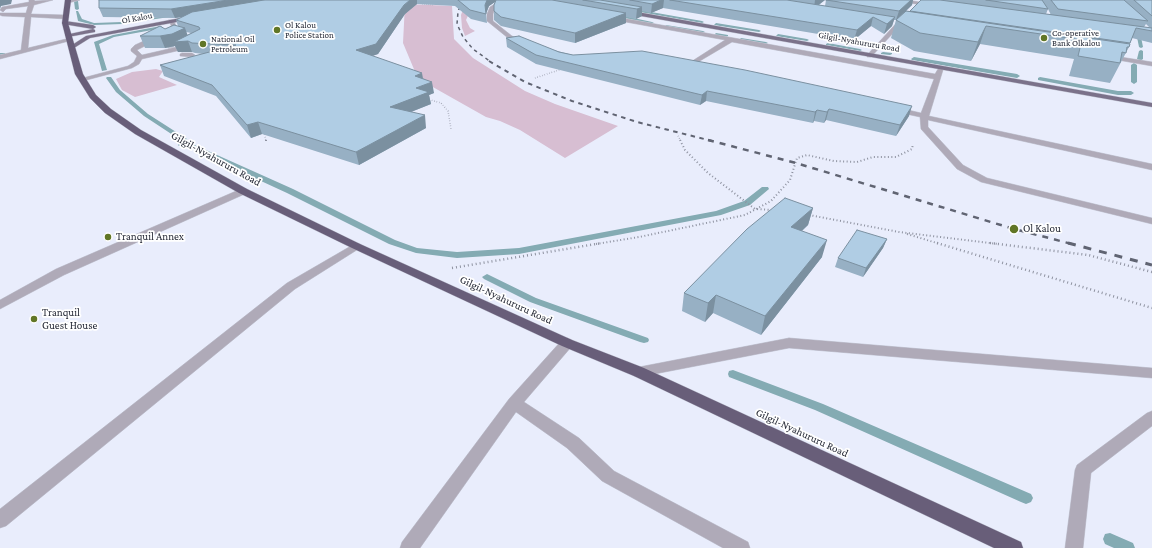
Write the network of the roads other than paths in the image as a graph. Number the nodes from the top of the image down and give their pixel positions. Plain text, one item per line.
1 (50, 0) edge
2 (71, 0) edge
3 (505, 0) edge
4 (896, 0) edge
5 (31, 2) edge
6 (919, 3) junction
7 (942, 6) edge
8 (914, 8) edge
9 (618, 10) edge
10 (2, 13) edge
11 (908, 14) edge
12 (28, 16) junction
13 (201, 16) edge
14 (607, 17) edge
15 (171, 21) junction
16 (162, 22) junction
17 (890, 23) edge
18 (898, 24) junction
19 (905, 25) edge
20 (104, 28) junction
21 (68, 32) junction
22 (178, 33) junction
23 (199, 38) edge
24 (164, 39) edge
25 (730, 40) junction
26 (530, 45) edge
27 (147, 48) edge
28 (168, 48) tunnel mouth
29 (24, 51) junction
30 (156, 51) junction
31 (182, 54) tunnel mouth
32 (139, 55) junction
33 (192, 55) edge
34 (868, 56) junction
35 (1098, 56) edge
36 (0, 57) edge
37 (1152, 64) edge
38 (681, 65) edge
39 (688, 66) junction
40 (702, 69) edge
41 (939, 73) junction
42 (83, 79) junction
43 (1152, 105) edge
44 (886, 107) edge
45 (924, 120) junction
46 (1152, 167) edge
47 (243, 191) junction
48 (1152, 221) edge
49 (356, 246) junction
50 (0, 305) edge
51 (567, 343) junction
52 (638, 372) junction
53 (1152, 373) edge
54 (514, 403) junction
55 (1152, 417) edge
56 (0, 520) edge
57 (409, 548) edge
58 (741, 548) edge
59 (1014, 548) edge
60 (1074, 548) edge

1 - 5 street
2 - 21 highway, Gilgil-Nyahururu Road
3 - 26 street
4 - 6 street
5 - 10 street
5 - 12 street
6 - 7 street
6 - 8 street
9 - 34 main road, Gilgil-Nyahururu Road
10 - 12 street
11 - 18 street
12 - 21 street
12 - 29 street
13 - 15 main road
14 - 25 street
15 - 16 main road
15 - 22 street
16 - 20 main road, Ol Kalou
16 - 21 main road, Ol Kalou
17 - 18 street
18 - 19 street
18 - 34 street
20 - 21 main road, Ol Kalou
20 - 21 main road
21 - 29 street
21 - 42 highway, Gilgil-Nyahururu Road
22 - 24 street
22 - 32 street
23 - 30 street
25 - 39 street
25 - 41 street
27 - 32 street
28 - 30 street
29 - 36 street
30 - 32 street
31 - 33 street
32 - 42 street
34 - 41 main road, Gilgil-Nyahururu Road
35 - 37 street
38 - 39 street
39 - 40 street
41 - 43 main road, Gilgil-Nyahururu Road
41 - 45 street
42 - 47 highway, Gilgil-Nyahururu Road
44 - 45 street
45 - 46 street
45 - 48 street
47 - 49 highway, Gilgil-Nyahururu Road
47 - 50 street
49 - 51 highway, Gilgil-Nyahururu Road
49 - 56 street
51 - 52 highway, Gilgil-Nyahururu Road
51 - 54 street
52 - 53 street
52 - 59 highway, Gilgil-Nyahururu Road
54 - 57 street
54 - 58 street
55 - 60 street

